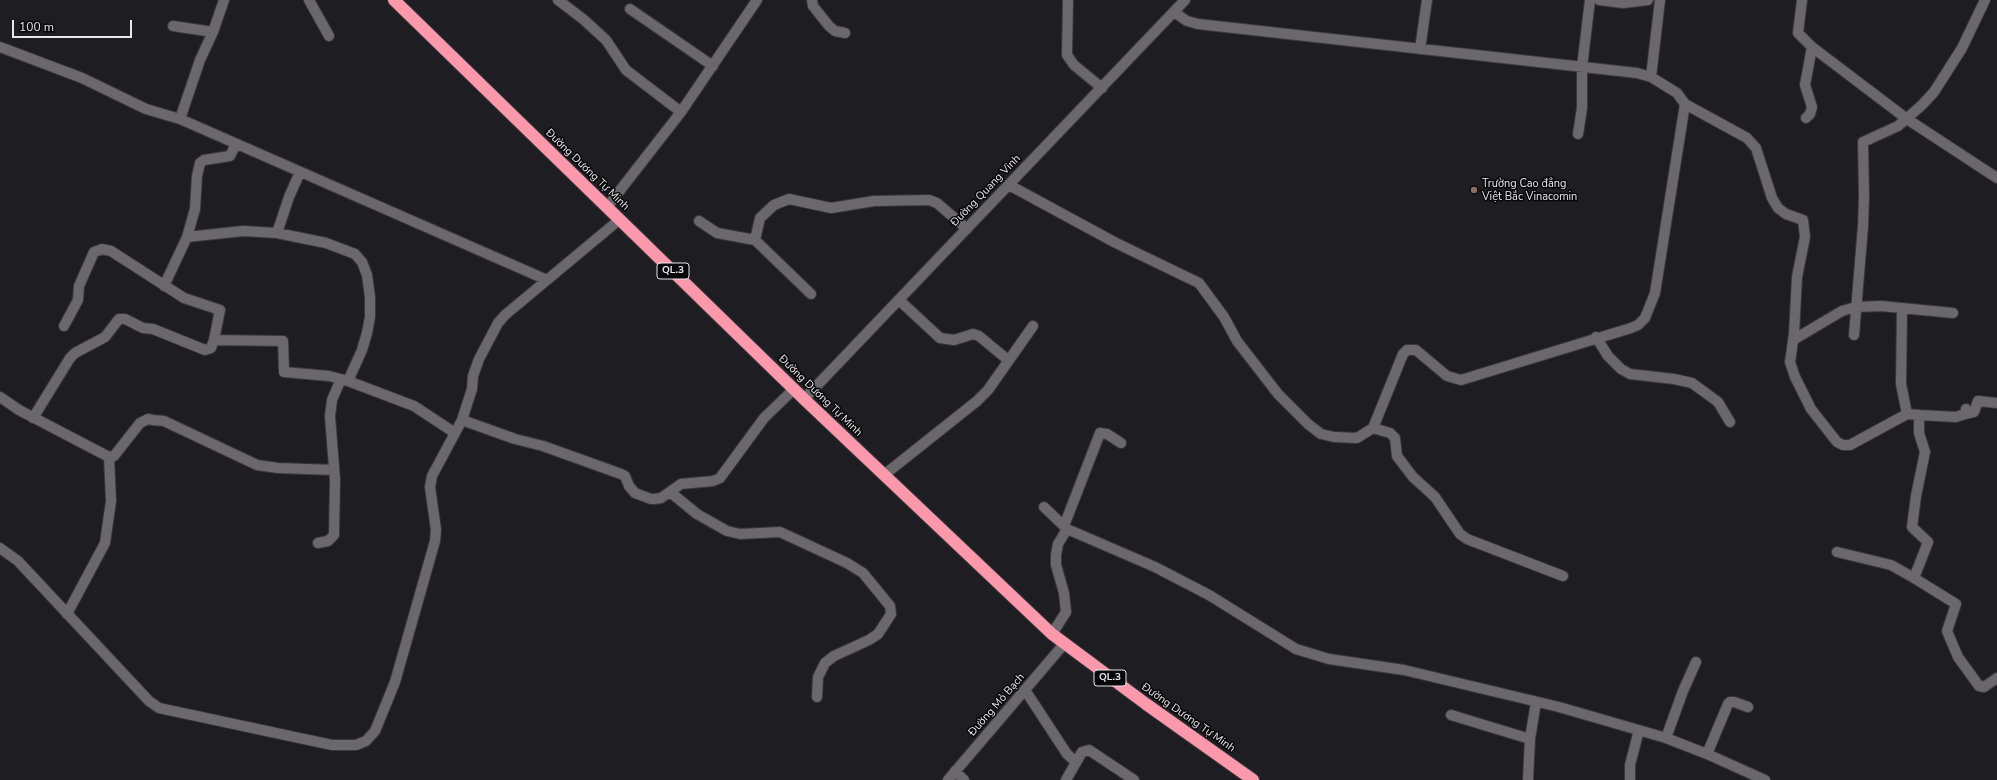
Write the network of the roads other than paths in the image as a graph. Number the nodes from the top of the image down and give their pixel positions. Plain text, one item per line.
1 (224, 0) edge
2 (309, 0) edge
3 (394, 0) edge
4 (558, 0) edge
5 (757, 0) edge
6 (812, 0) edge
7 (1068, 0) edge
8 (1185, 0) edge
9 (1427, 0) edge
10 (1590, 0) edge
11 (1599, 0) edge
12 (1648, 0) edge
13 (1660, 0) edge
14 (1802, 0) edge
15 (1985, 0) edge
16 (630, 9) dead end
17 (1174, 12) junction
18 (173, 26) dead end
19 (213, 32) junction
20 (845, 33) dead end
21 (329, 36) dead end
22 (1812, 47) junction
23 (0, 48) edge
24 (1420, 49) junction
25 (713, 66) junction
26 (1582, 67) junction
27 (1651, 77) junction
28 (1102, 88) junction
29 (1685, 104) junction
30 (681, 112) junction
31 (1806, 118) dead end
32 (1907, 118) junction
33 (180, 119) junction
34 (1578, 134) dead end
35 (236, 144) junction
36 (300, 172) junction
37 (1997, 178) edge
38 (1009, 185) junction
39 (607, 208) junction
40 (619, 220) junction
41 (699, 221) dead end
42 (967, 229) junction
43 (277, 233) junction
44 (187, 237) junction
45 (755, 240) junction
46 (547, 280) junction
47 (164, 286) junction
48 (811, 294) dead end
49 (899, 300) junction
50 (1856, 307) junction
51 (1902, 310) junction
52 (1953, 313) dead end
53 (64, 326) dead end
54 (1033, 326) dead end
55 (1854, 335) dead end
56 (1596, 337) junction
57 (214, 340) junction
58 (1793, 340) junction
59 (1008, 360) junction
60 (344, 380) junction
61 (794, 389) junction
62 (0, 397) edge
63 (804, 399) junction
64 (1997, 402) edge
65 (1907, 414) junction
66 (1919, 415) junction
67 (33, 418) junction
68 (462, 420) junction
69 (1730, 422) dead end
70 (1373, 428) junction
71 (455, 433) junction
72 (1121, 443) dead end
73 (109, 457) junction
74 (334, 470) junction
75 (884, 475) junction
76 (670, 492) junction
77 (1044, 507) dead end
78 (1066, 527) junction
79 (318, 543) dead end
80 (0, 548) edge
81 (1837, 552) dead end
82 (1563, 576) dead end
83 (1914, 578) junction
84 (67, 614) junction
85 (1052, 634) junction
86 (1064, 644) junction
87 (1696, 662) dead end
88 (1997, 678) edge
89 (1026, 690) junction
90 (817, 697) dead end
91 (1536, 702) junction
92 (1748, 707) dead end
93 (1451, 714) dead end
94 (1639, 730) junction
95 (1666, 738) junction
96 (1530, 739) junction
97 (1707, 754) junction
98 (1076, 762) junction
99 (956, 771) junction
100 (948, 780) edge
101 (964, 780) edge
102 (1066, 780) edge
103 (1134, 780) edge
104 (1253, 780) edge
105 (1528, 780) edge
106 (1630, 780) edge
107 (1764, 780) edge

1 - 19 street
2 - 21 street
3 - 39 highway, Đường Dương Tự Minh / QL.3
4 - 30 street
5 - 25 street
6 - 20 street
7 - 28 street
8 - 17 street, Đường Quang Vinh
9 - 24 street
10 - 26 street
11 - 12 street
13 - 27 street
14 - 22 street
15 - 32 street
16 - 25 street
17 - 24 street
17 - 28 street, Đường Quang Vinh
18 - 19 street
19 - 33 street
22 - 31 street
22 - 32 street
23 - 33 street
24 - 26 street
25 - 30 street
26 - 27 street
26 - 34 street
27 - 29 street
28 - 38 street, Đường Quang Vinh
29 - 56 street
29 - 58 street
30 - 39 street
32 - 37 street
32 - 50 street
33 - 35 street
35 - 36 street
35 - 44 street
36 - 43 street
36 - 46 street
38 - 42 street, Đường Quang Vinh
38 - 70 street
39 - 40 highway, Đường Dương Tự Minh / QL.3
40 - 46 street
40 - 61 highway, Đường Dương Tự Minh / QL.3
41 - 45 street
42 - 45 street
42 - 49 street, Đường Quang Vinh
43 - 44 street
43 - 60 street
44 - 47 street
45 - 48 street
46 - 68 street
47 - 53 street
47 - 57 street
49 - 59 street
49 - 63 street, Đường Quang Vinh
50 - 51 street
50 - 55 street
50 - 58 street
51 - 52 street
51 - 65 street
54 - 59 street
56 - 69 street
56 - 70 street
57 - 60 street
57 - 67 street
58 - 65 street
59 - 75 street
60 - 71 street
60 - 74 street
61 - 63 highway, Đường Dương Tự Minh / QL.3
61 - 76 street
62 - 67 street
63 - 75 highway, Đường Dương Tự Minh / QL.3
64 - 66 street
65 - 66 street
66 - 83 street
67 - 73 street
68 - 71 street
68 - 76 street
70 - 82 street
71 - 84 street
72 - 78 street
73 - 74 street
73 - 84 street
74 - 79 street
75 - 85 highway, Đường Dương Tự Minh / QL.3
76 - 90 street
77 - 78 street
78 - 85 street
78 - 91 street
80 - 84 street
81 - 83 street
83 - 88 street
85 - 86 highway, Đường Dương Tự Minh / QL.3
86 - 89 street, Đường Mỏ Bạch
86 - 104 highway, Đường Dương Tự Minh / QL.3
87 - 95 street
89 - 98 street
89 - 99 street, Đường Mỏ Bạch
91 - 94 street
91 - 96 street
92 - 97 street
93 - 96 street
94 - 95 street
94 - 106 street
95 - 97 street
96 - 105 street
97 - 107 street
98 - 102 street
98 - 103 street
99 - 100 street, Đường Mỏ Bạch
99 - 101 street

